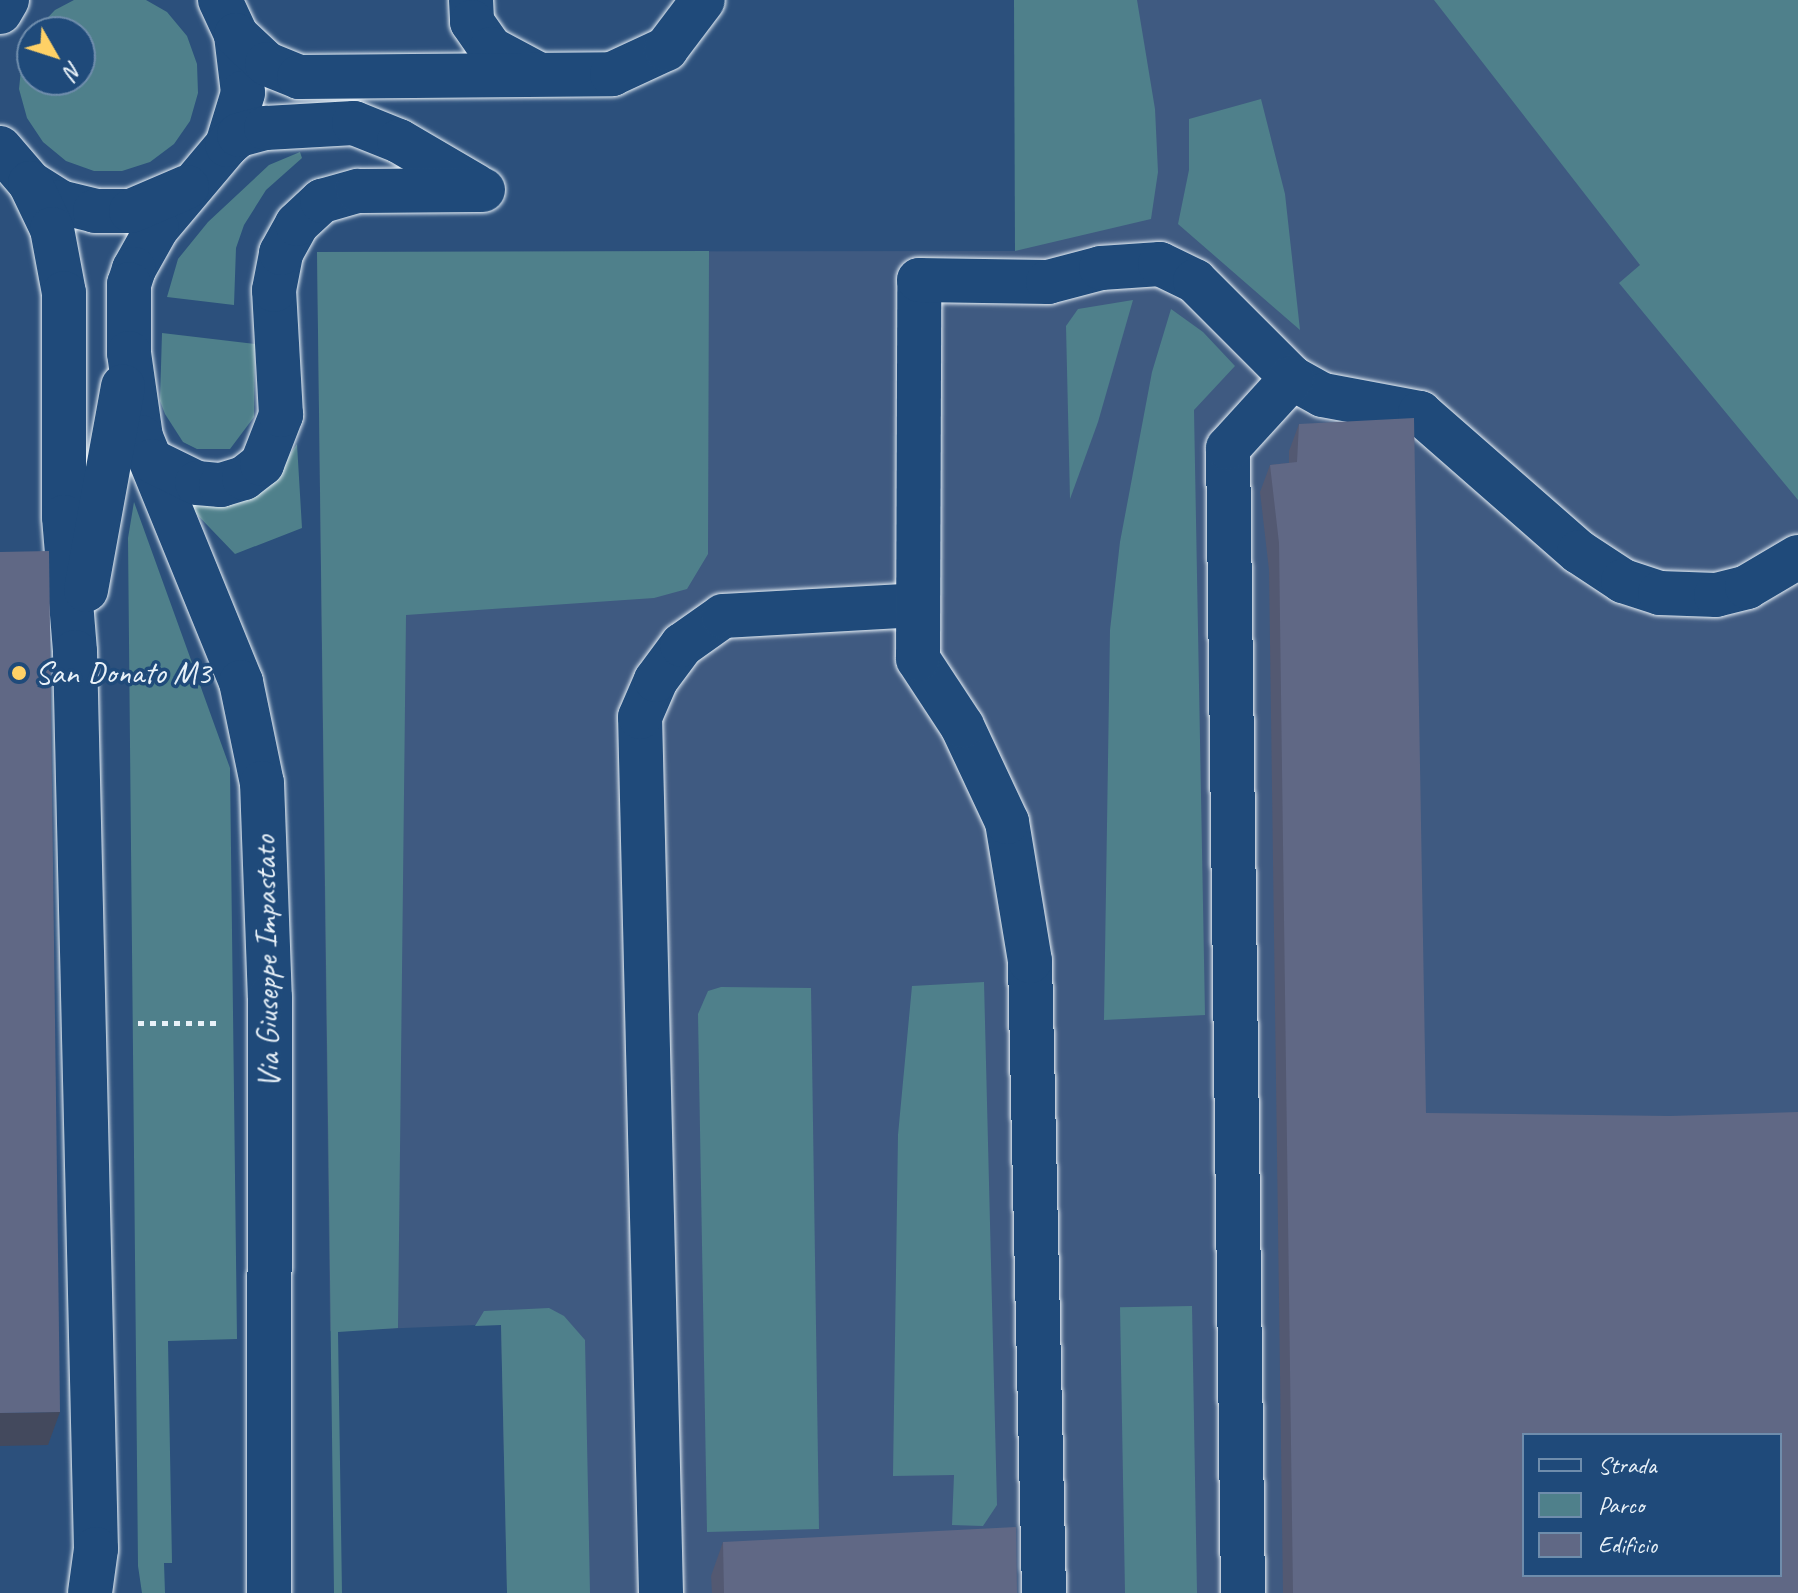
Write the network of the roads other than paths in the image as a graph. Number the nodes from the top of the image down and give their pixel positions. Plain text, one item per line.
1 (7, 0) edge
2 (471, 0) edge
3 (703, 2) edge
4 (224, 10) edge
5 (0, 12) edge
6 (538, 74) junction
7 (227, 145) junction
8 (9, 162) edge
9 (196, 182) junction
10 (129, 353) junction
11 (1292, 378) junction
12 (152, 461) junction
13 (1798, 557) edge
14 (918, 605) junction
15 (75, 652) junction
16 (96, 1549) junction
17 (90, 1593) edge
18 (105, 1593) edge
19 (269, 1593) edge
20 (661, 1593) edge
21 (1044, 1593) edge
22 (1243, 1593) edge

1 - 5 street
2 - 6 street
3 - 6 street
4 - 6 street
4 - 7 street, Via Giuseppe Impastato
7 - 9 street, Via Giuseppe Impastato
7 - 12 street
8 - 9 street, Via Giuseppe Impastato
8 - 15 street, Via Giuseppe Impastato
9 - 10 street, Via Giuseppe Impastato
10 - 12 street, Via Giuseppe Impastato
10 - 15 street, Via Giuseppe Impastato
11 - 13 street
11 - 14 street
11 - 22 street
12 - 19 street, Via Giuseppe Impastato
14 - 20 street
14 - 21 street
15 - 16 street, Via Giuseppe Impastato
16 - 17 street, Via Giuseppe Impastato
16 - 18 street

